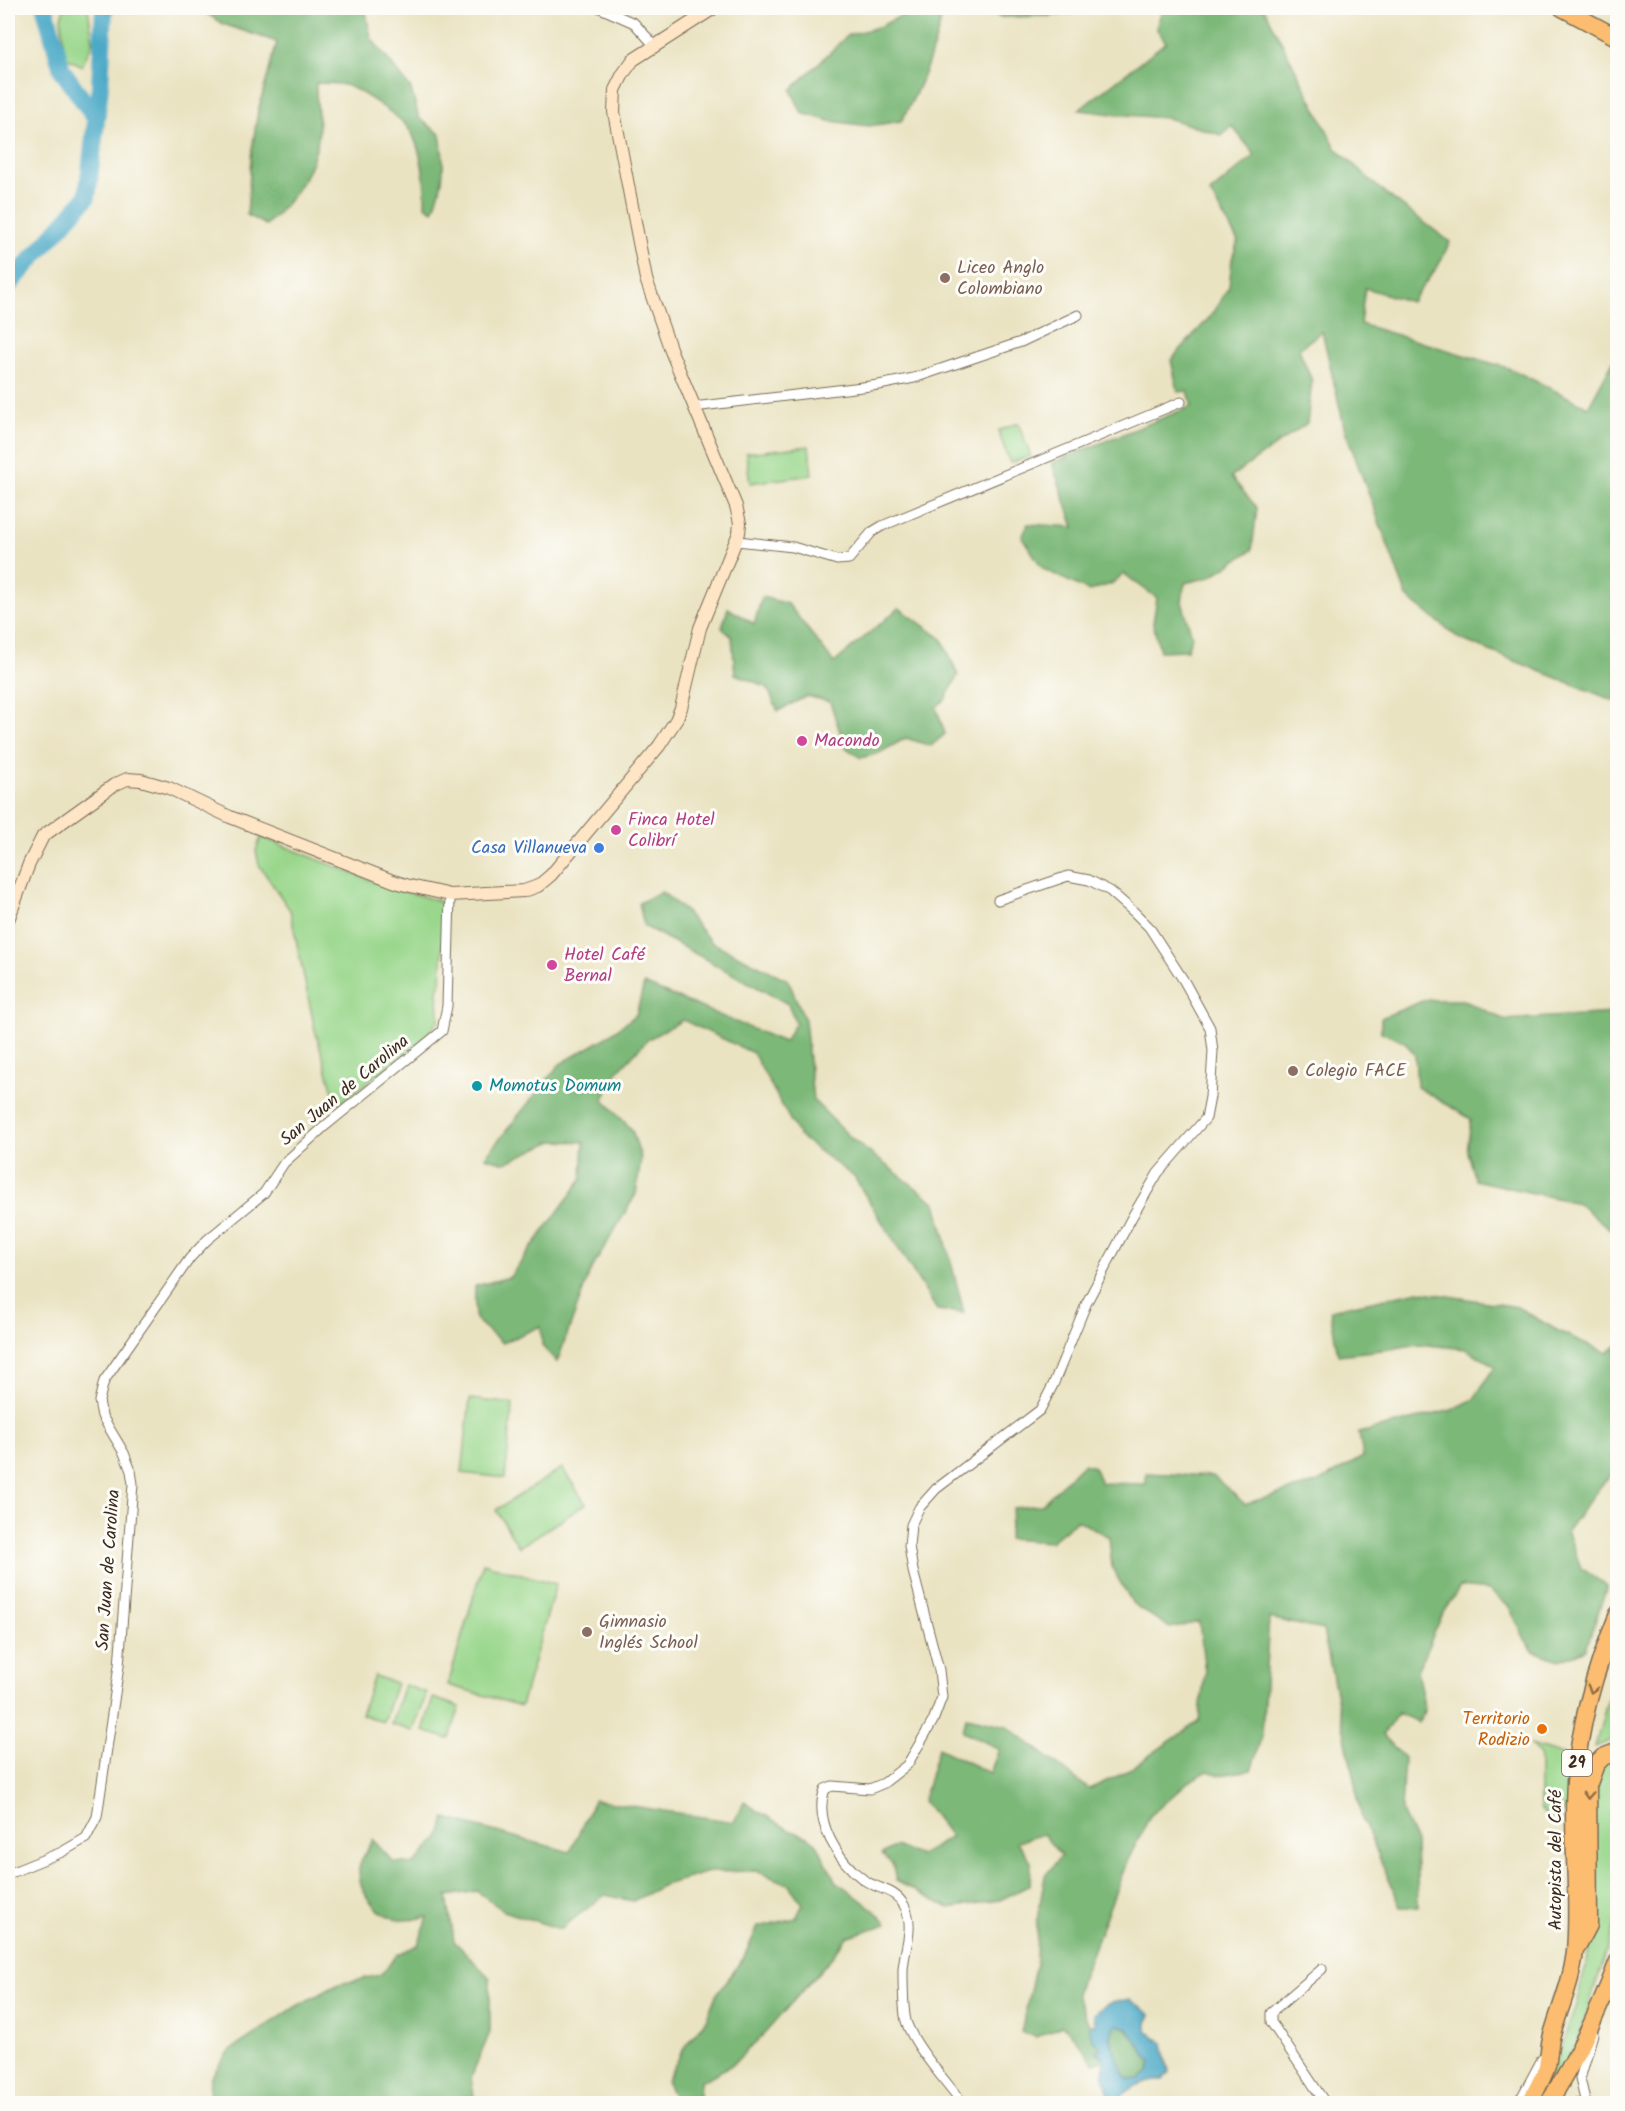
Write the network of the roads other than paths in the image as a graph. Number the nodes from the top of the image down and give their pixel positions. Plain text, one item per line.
1 (600, 8) edge
2 (714, 8) edge
3 (1562, 8) edge
4 (1617, 38) edge
5 (656, 46) junction
6 (1078, 315) dead end
7 (1181, 402) dead end
8 (693, 407) junction
9 (737, 542) junction
10 (450, 895) junction
11 (998, 900) dead end
12 (8, 920) edge
13 (1617, 1614) edge
14 (1617, 1751) edge
15 (8, 1874) edge
16 (1575, 1952) junction
17 (1617, 1961) edge
18 (1322, 1969) dead end
19 (1594, 2021) junction
20 (1551, 2038) junction
21 (963, 2103) edge
22 (1326, 2103) edge
23 (1518, 2103) edge
24 (1529, 2103) edge
25 (1548, 2103) edge
26 (1568, 2103) edge
27 (1581, 2103) edge
28 (1586, 2103) edge

1 - 5 street
2 - 5 street
3 - 4 highway
5 - 8 street
6 - 8 street
7 - 9 street
8 - 9 street
9 - 10 street
10 - 12 street
10 - 15 street, San Juan de Carolina
11 - 21 street
13 -> 16 highway, Autopista del Café / 29
14 -> 16 highway
16 - 20 highway, Autopista del Café / 29
17 - 19 highway
18 - 22 street
19 - 25 highway
19 - 28 street
20 - 23 street
20 - 24 highway, Autopista del Café / 29
26 - 27 street

